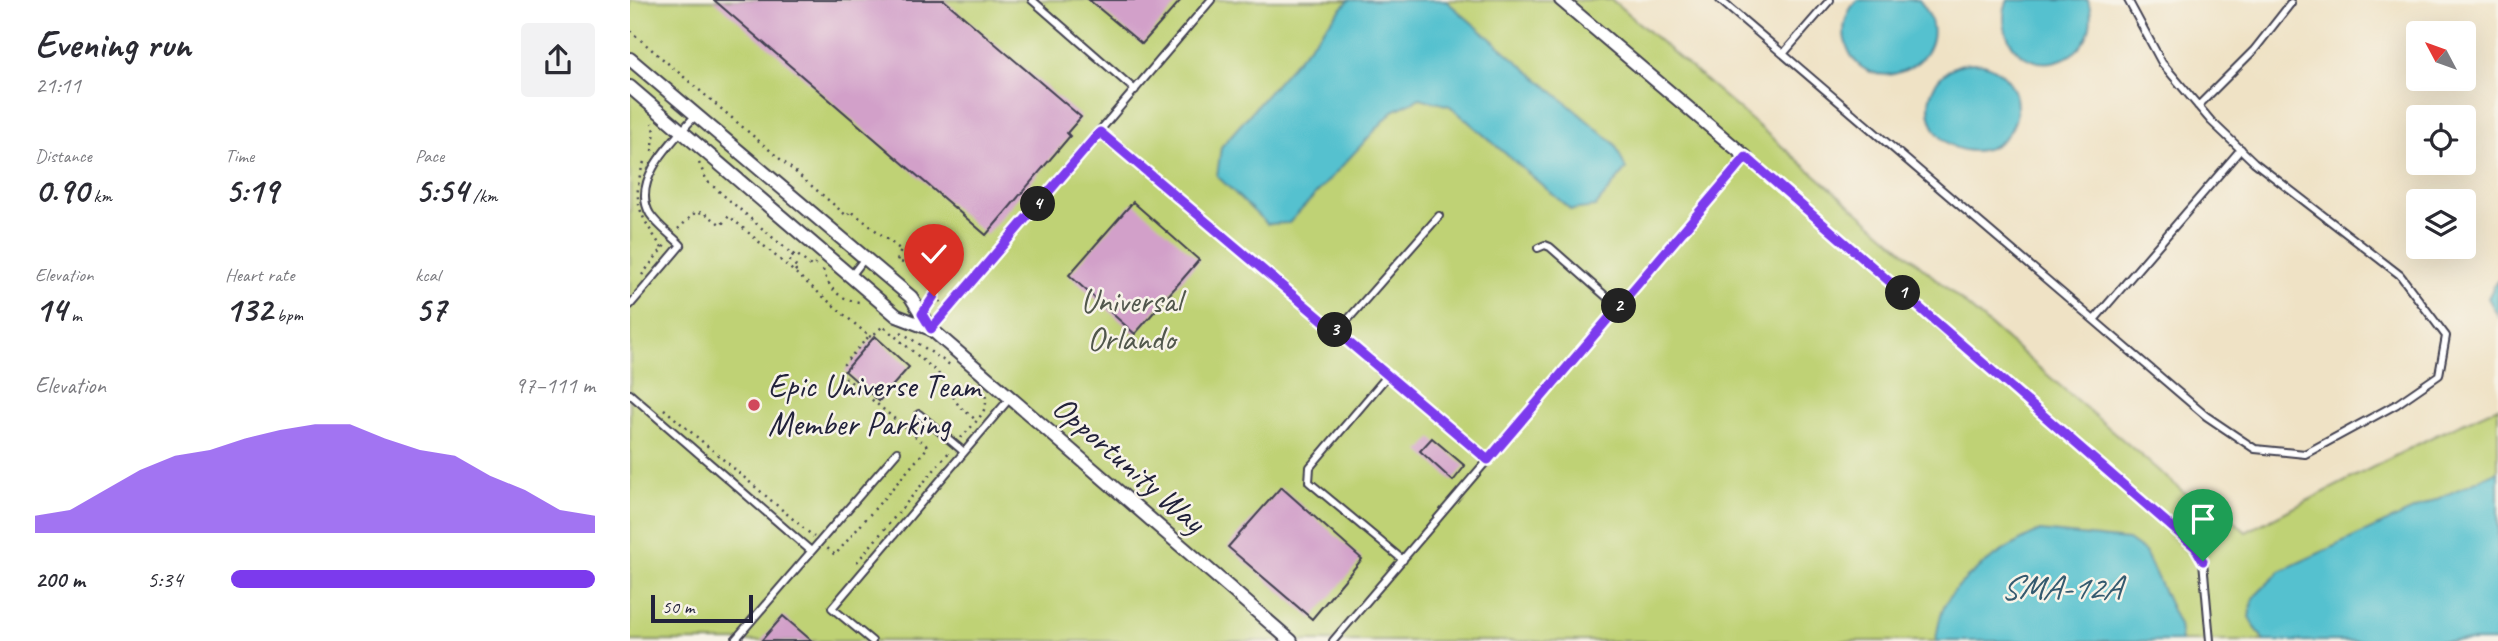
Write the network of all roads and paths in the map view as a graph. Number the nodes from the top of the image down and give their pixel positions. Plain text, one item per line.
1 (1032, 0) edge
2 (1211, 0) edge
3 (1561, 0) edge
4 (1720, 0) edge
5 (1830, 0) edge
6 (2128, 0) edge
7 (2291, 3) dead end
8 (630, 31) edge
9 (1783, 54) junction
10 (630, 59) edge
11 (630, 87) edge
12 (1135, 90) junction
13 (2198, 106) junction
14 (647, 116) dead end
15 (695, 116) junction
16 (656, 124) dead end
17 (682, 131) junction
18 (1100, 132) junction
19 (2241, 149) junction
20 (1746, 157) junction
21 (698, 160) dead end
22 (1439, 216) dead end
23 (672, 236) junction
24 (1538, 248) dead end
25 (793, 255) junction
26 (865, 258) junction
27 (794, 272) junction
28 (850, 276) junction
29 (636, 283) dead end
30 (867, 304) dead end
31 (630, 305) edge
32 (1618, 307) junction
33 (918, 318) junction
34 (2094, 320) junction
35 (931, 329) junction
36 (897, 330) dead end
37 (1338, 332) junction
38 (869, 336) junction
39 (906, 336) junction
40 (954, 368) dead end
41 (1388, 375) junction
42 (981, 388) dead end
43 (630, 394) edge
44 (1010, 398) junction
45 (661, 407) dead end
46 (919, 414) dead end
47 (976, 420) junction
48 (956, 445) junction
49 (897, 452) dead end
50 (964, 452) junction
51 (1488, 460) junction
52 (820, 541) junction
53 (811, 551) junction
54 (1403, 560) junction
55 (864, 570) junction
56 (734, 641) edge
57 (872, 641) edge
58 (1291, 641) edge
59 (1334, 641) edge
60 (2210, 641) edge

1 - 12 lane
2 - 12 lane
3 - 20 street
4 - 9 lane
5 - 9 lane
6 - 13 lane
7 - 13 lane
8 - 33 path
9 - 34 lane
10 - 15 street, Opportunity Way
11 - 17 street, Opportunity Way
12 - 18 lane
13 - 19 lane
14 - 16 path
15 - 17 lane
15 - 26 street, Opportunity Way
17 - 23 lane
17 - 28 street, Opportunity Way
18 - 35 lane
18 - 37 lane
19 - 34 lane
19 - 34 lane
20 - 32 lane
20 - 60 lane
21 - 25 path
22 - 37 lane
23 - 27 path
23 - 29 path
23 - 31 lane
24 - 32 lane
25 - 27 path
25 - 30 path
26 - 28 lane
26 - 33 street, Opportunity Way
27 - 38 path
28 - 33 street, Opportunity Way
32 - 51 lane
33 - 35 street, Opportunity Way
33 - 39 path
35 - 44 street, Opportunity Way
36 - 39 path
37 - 41 lane
38 - 47 path
38 - 52 path
39 - 40 path
41 - 51 lane
41 - 54 lane
42 - 47 path
43 - 53 lane
44 - 50 lane
44 - 58 street, Opportunity Way
45 - 52 path
46 - 48 lane
47 - 48 path
48 - 50 lane
48 - 55 path
49 - 52 lane
50 - 55 lane
51 - 54 lane
52 - 53 lane
53 - 56 lane
54 - 59 lane
55 - 57 lane

